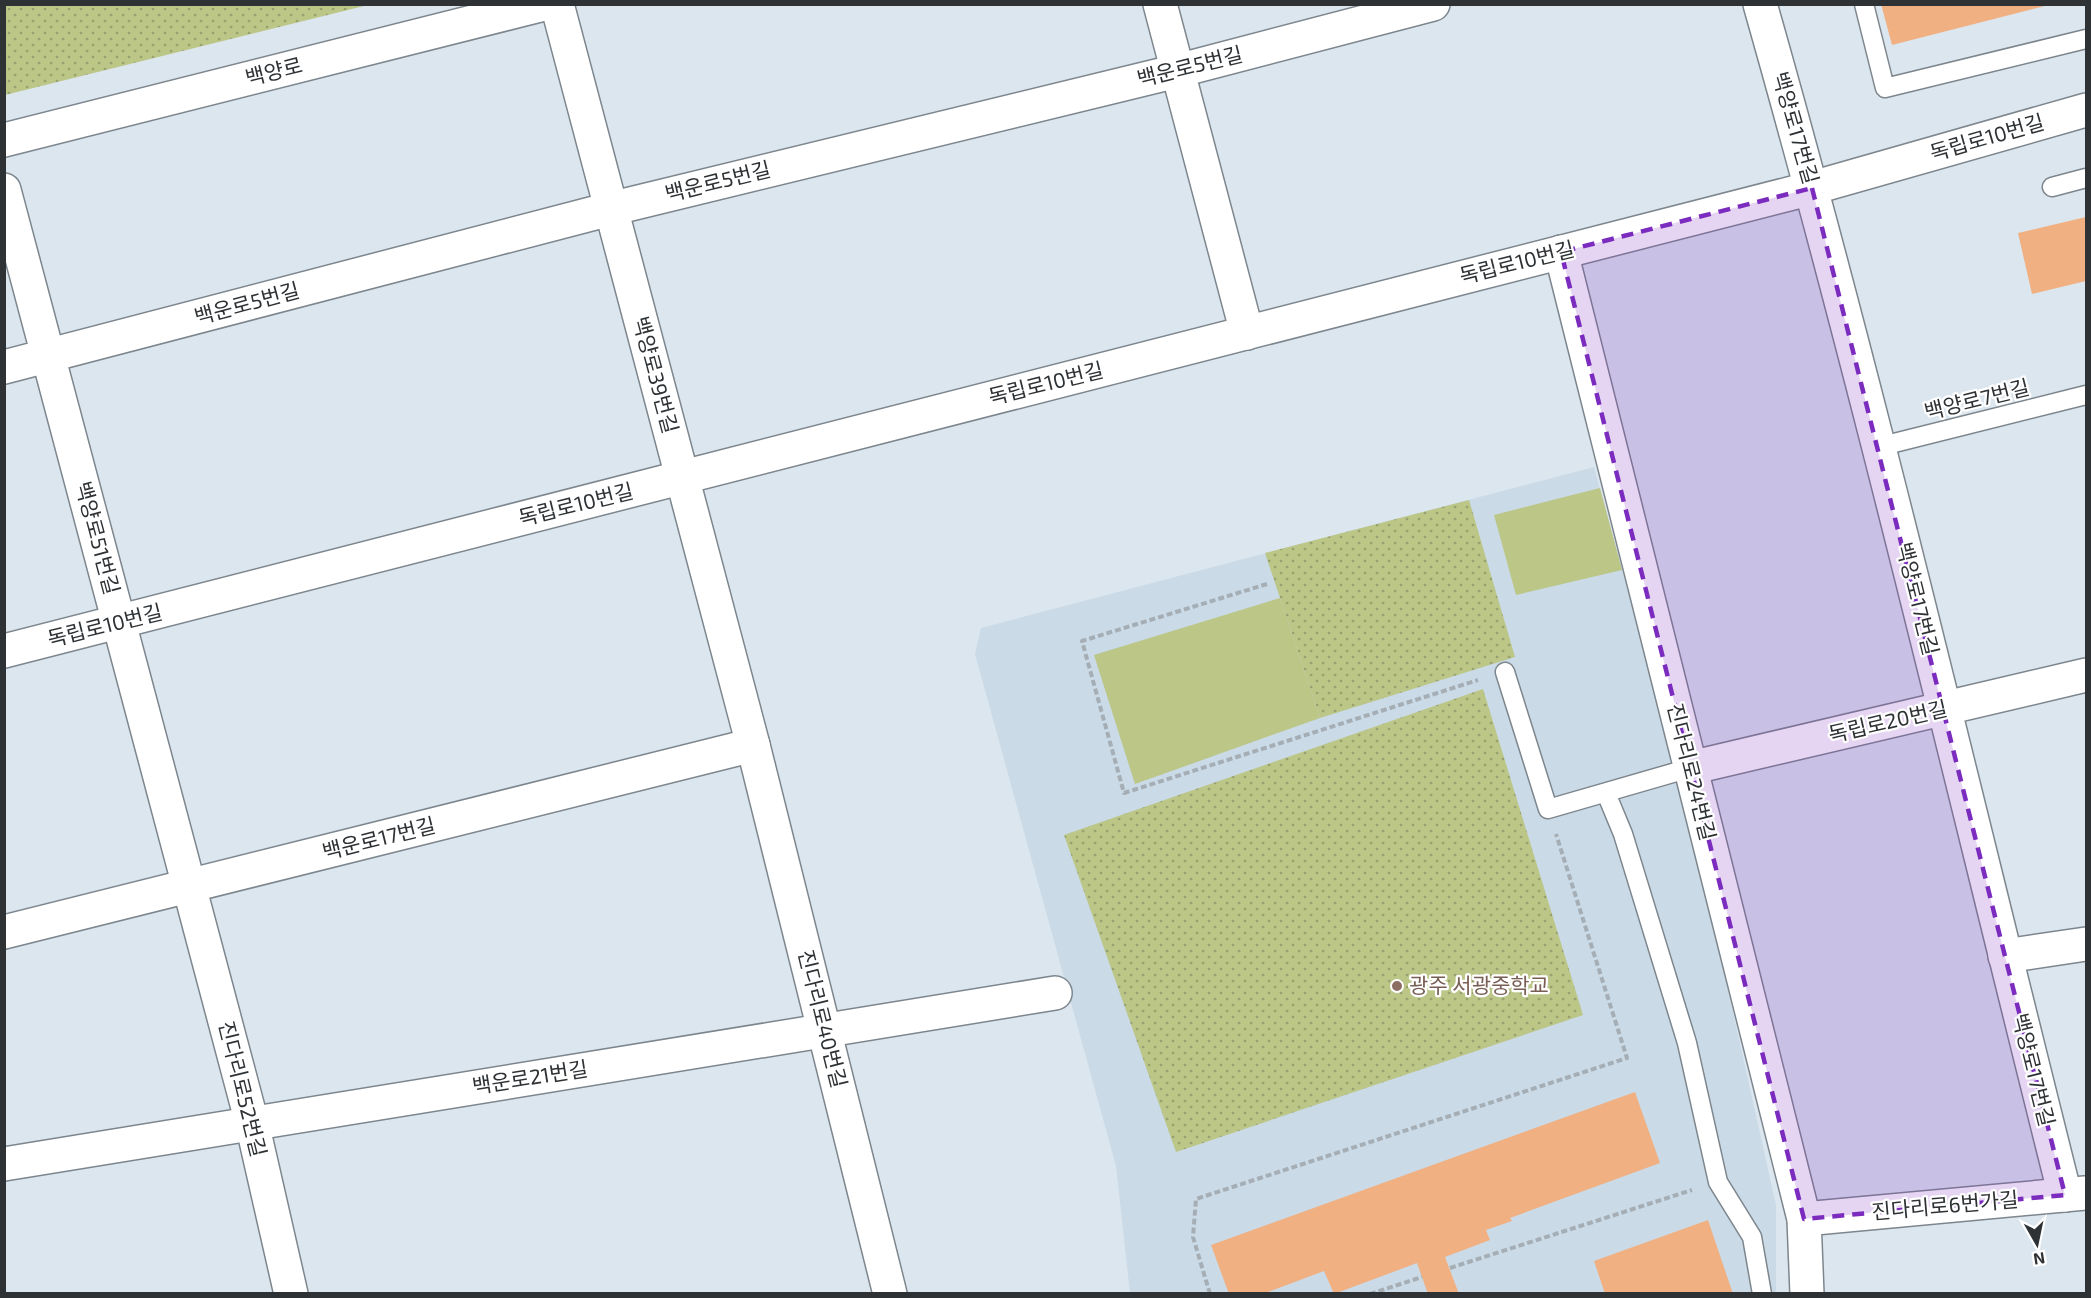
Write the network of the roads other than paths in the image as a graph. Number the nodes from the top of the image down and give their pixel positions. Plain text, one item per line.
1 (544, 4) edge
2 (557, 4) edge
3 (1160, 4) edge
4 (1433, 4) edge
5 (1760, 4) edge
6 (1864, 4) edge
7 (2086, 39) edge
8 (1177, 71) junction
9 (2086, 110) edge
10 (4, 140) edge
11 (2086, 178) edge
12 (2052, 187) dead end
13 (1812, 188) junction
14 (4, 190) edge
15 (610, 209) junction
16 (1561, 252) junction
17 (1247, 333) junction
18 (49, 356) junction
19 (4, 367) edge
20 (2086, 395) edge
21 (1878, 447) junction
22 (682, 477) junction
23 (119, 622) junction
24 (4, 651) edge
25 (1505, 672) road end
26 (2086, 675) edge
27 (1945, 710) junction
28 (753, 745) junction
29 (1690, 768) junction
30 (1606, 793) junction
31 (190, 886) junction
32 (4, 932) edge
33 (2086, 944) edge
34 (2005, 956) junction
35 (1056, 993) dead end
36 (825, 1029) junction
37 (252, 1124) junction
38 (4, 1164) edge
39 (2076, 1194) edge
40 (1804, 1219) junction
41 (291, 1293) edge
42 (890, 1293) edge
43 (1762, 1293) edge
44 (1807, 1293) edge

1 - 10 street, 백양로
2 - 15 street, 백양로39번길
3 - 8 street
4 - 8 street, 백운로5번길
5 - 13 street, 백양로17번길
6 - 7 lane
8 - 15 street, 백운로5번길
8 - 17 street
9 - 13 street, 독립로10번길
11 - 12 lane
13 - 16 street, 독립로10번길
13 - 21 street, 백양로17번길
14 - 18 street, 백양로51번길
15 - 18 street, 백운로5번길
15 - 22 street, 백양로39번길
16 - 17 street, 독립로10번길
16 - 29 street, 진다리로24번길
17 - 22 street, 독립로10번길
18 - 19 street, 백운로5번길
18 - 23 street, 백양로51번길
20 - 21 lane, 백양로7번길
21 - 27 street, 백양로17번길
22 - 23 street, 독립로10번길
22 - 28 street, 백양로39번길
23 - 24 street, 독립로10번길
23 - 31 street, 백양로51번길
25 - 30 lane
26 - 27 street, 독립로20번길
27 - 29 street, 독립로20번길
27 - 34 street, 백양로17번길
28 - 31 street, 백운로17번길
28 - 36 street, 진다리로40번길
29 - 30 lane
29 - 40 street, 진다리로24번길
30 - 43 lane
31 - 32 street, 백운로17번길
31 - 37 street, 진다리로52번길
33 - 34 street
34 - 39 street, 백양로17번길
35 - 36 street, 백운로21번길
36 - 37 street, 백운로21번길
36 - 42 street, 진다리로40번길
37 - 38 street, 백운로21번길
37 - 41 street, 진다리로52번길
39 - 40 street, 진다리로6번가길
40 - 44 street, 진다리로24번길

